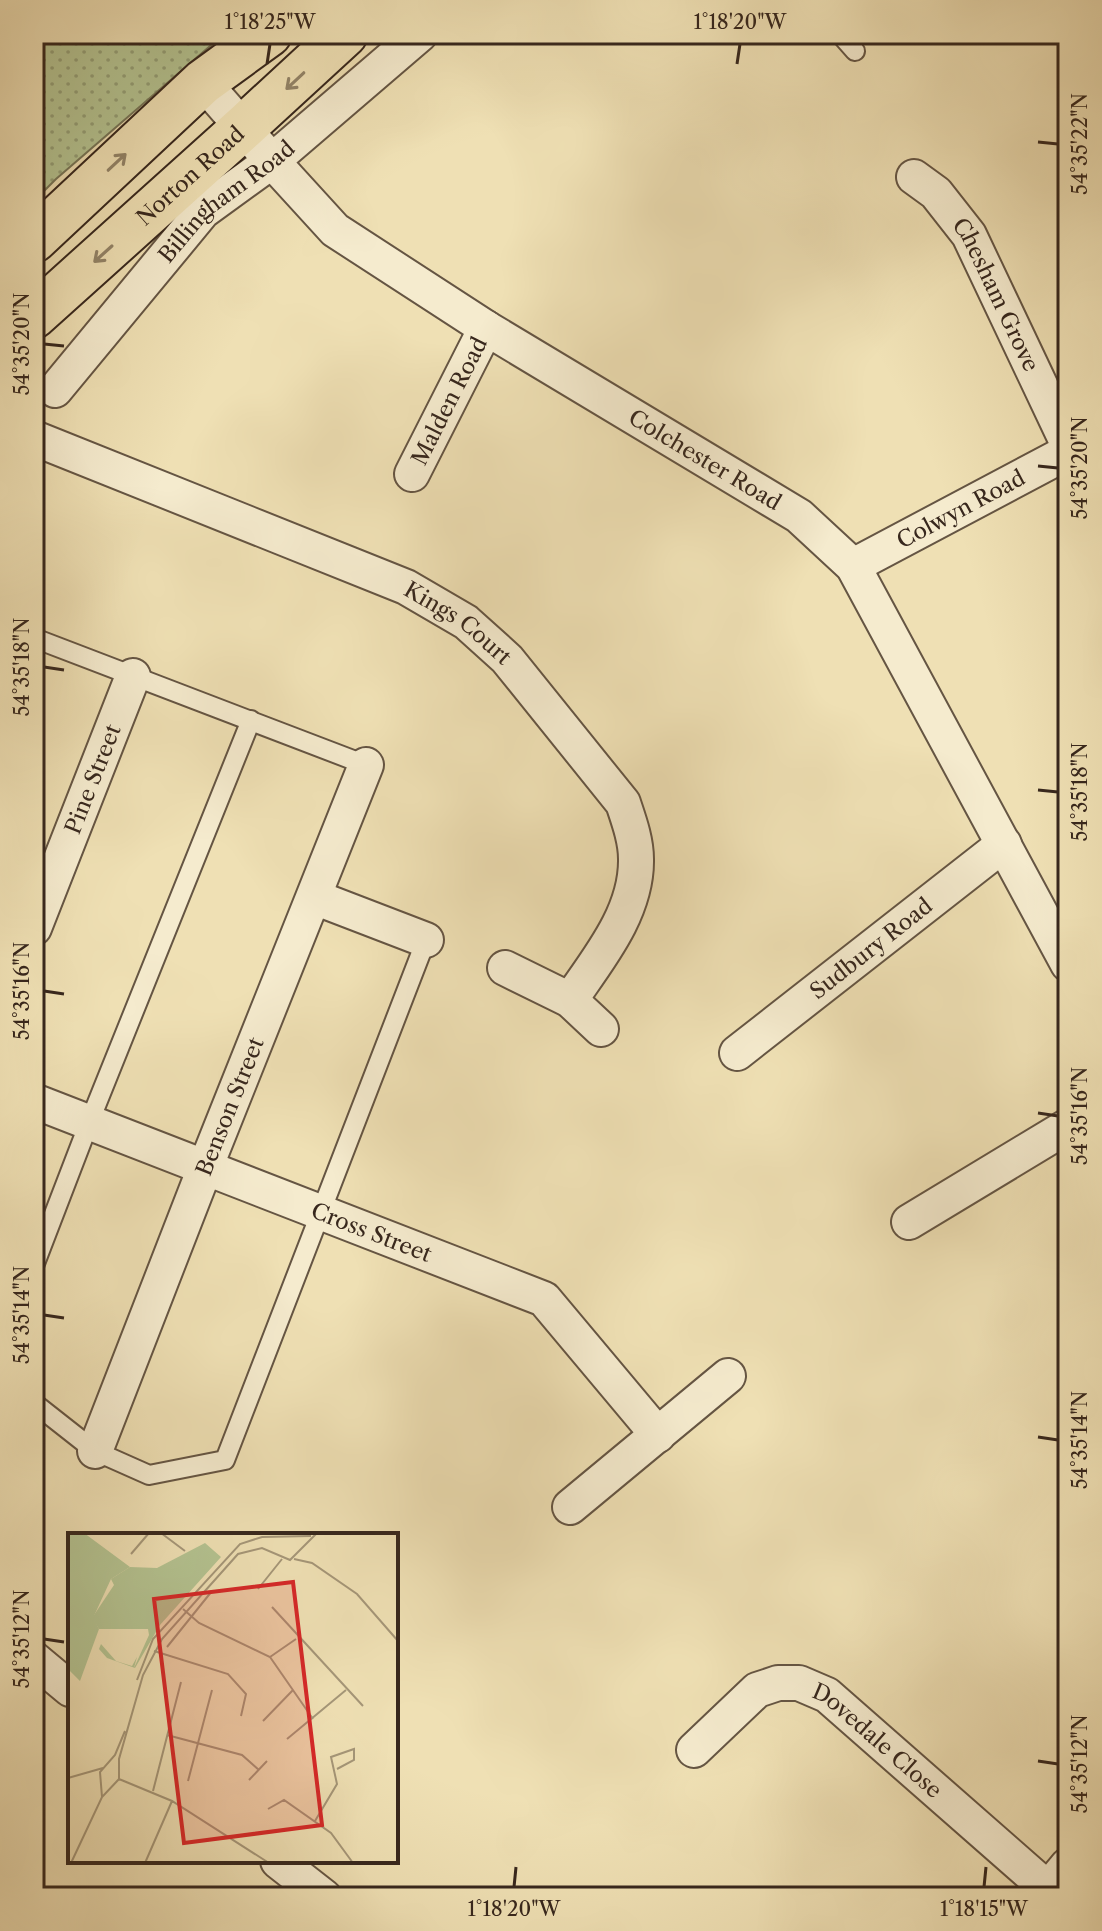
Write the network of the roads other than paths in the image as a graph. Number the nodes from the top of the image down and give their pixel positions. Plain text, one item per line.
1 (269, 34) edge
2 (345, 34) edge
3 (420, 34) edge
4 (840, 34) edge
5 (855, 51) dead end
6 (203, 82) junction
7 (244, 127) junction
8 (272, 161) junction
9 (935, 183) dead end
10 (34, 240) edge
11 (34, 316) edge
12 (486, 328) junction
13 (55, 390) dead end
14 (34, 438) edge
15 (1068, 444) edge
16 (1068, 452) edge
17 (412, 474) dead end
18 (853, 566) junction
19 (34, 638) edge
20 (133, 676) junction
21 (251, 720) junction
22 (366, 765) joint
23 (1004, 844) junction
24 (314, 897) junction
25 (34, 928) edge
26 (426, 940) joint
27 (1068, 964) edge
28 (505, 968) dead end
29 (570, 1000) junction
30 (601, 1029) dead end
31 (737, 1053) dead end
32 (34, 1101) edge
33 (89, 1123) junction
34 (1068, 1126) edge
35 (205, 1168) junction
36 (320, 1212) junction
37 (909, 1222) dead end
38 (34, 1266) edge
39 (728, 1376) dead end
40 (34, 1403) edge
41 (658, 1435) junction
42 (95, 1451) junction
43 (570, 1507) dead end
44 (34, 1659) edge
45 (68, 1687) edge
46 (694, 1750) dead end
47 (283, 1877) edge
48 (1058, 1884) edge
49 (324, 1897) edge

1 - 6 main road
2 -> 7 main road, Norton Road
3 - 8 street, Billingham Road
4 - 5 lane
6 - 7 street, Colchester Road
10 -> 6 main road
7 - 8 street, Colchester Road
7 -> 11 main road, Norton Road
8 - 12 street, Colchester Road
8 - 13 street, Billingham Road
9 - 15 street, Chesham Grove
12 - 17 street, Malden Road
12 - 18 street, Colchester Road
14 - 29 street, Kings Court
16 - 18 street, Colwyn Road
18 - 23 street, Colchester Road
19 - 20 lane
20 - 21 lane
20 - 25 street, Pine Street
21 - 22 lane
21 - 33 lane
22 - 24 street, Benson Street
23 - 27 street, Colchester Road
23 - 31 street, Sudbury Road
24 - 26 street
24 - 35 street, Benson Street
26 - 36 lane
28 - 29 street
29 - 30 street
32 - 33 street, Cross Street
33 - 35 street, Cross Street
33 - 38 lane
34 - 37 street
35 - 36 street, Cross Street
35 - 42 street, Benson Street
36 - 41 street, Cross Street
36 - 42 lane
39 - 41 street
40 - 42 lane
41 - 43 street
44 - 45 street
46 - 48 street, Dovedale Close
47 - 49 street

